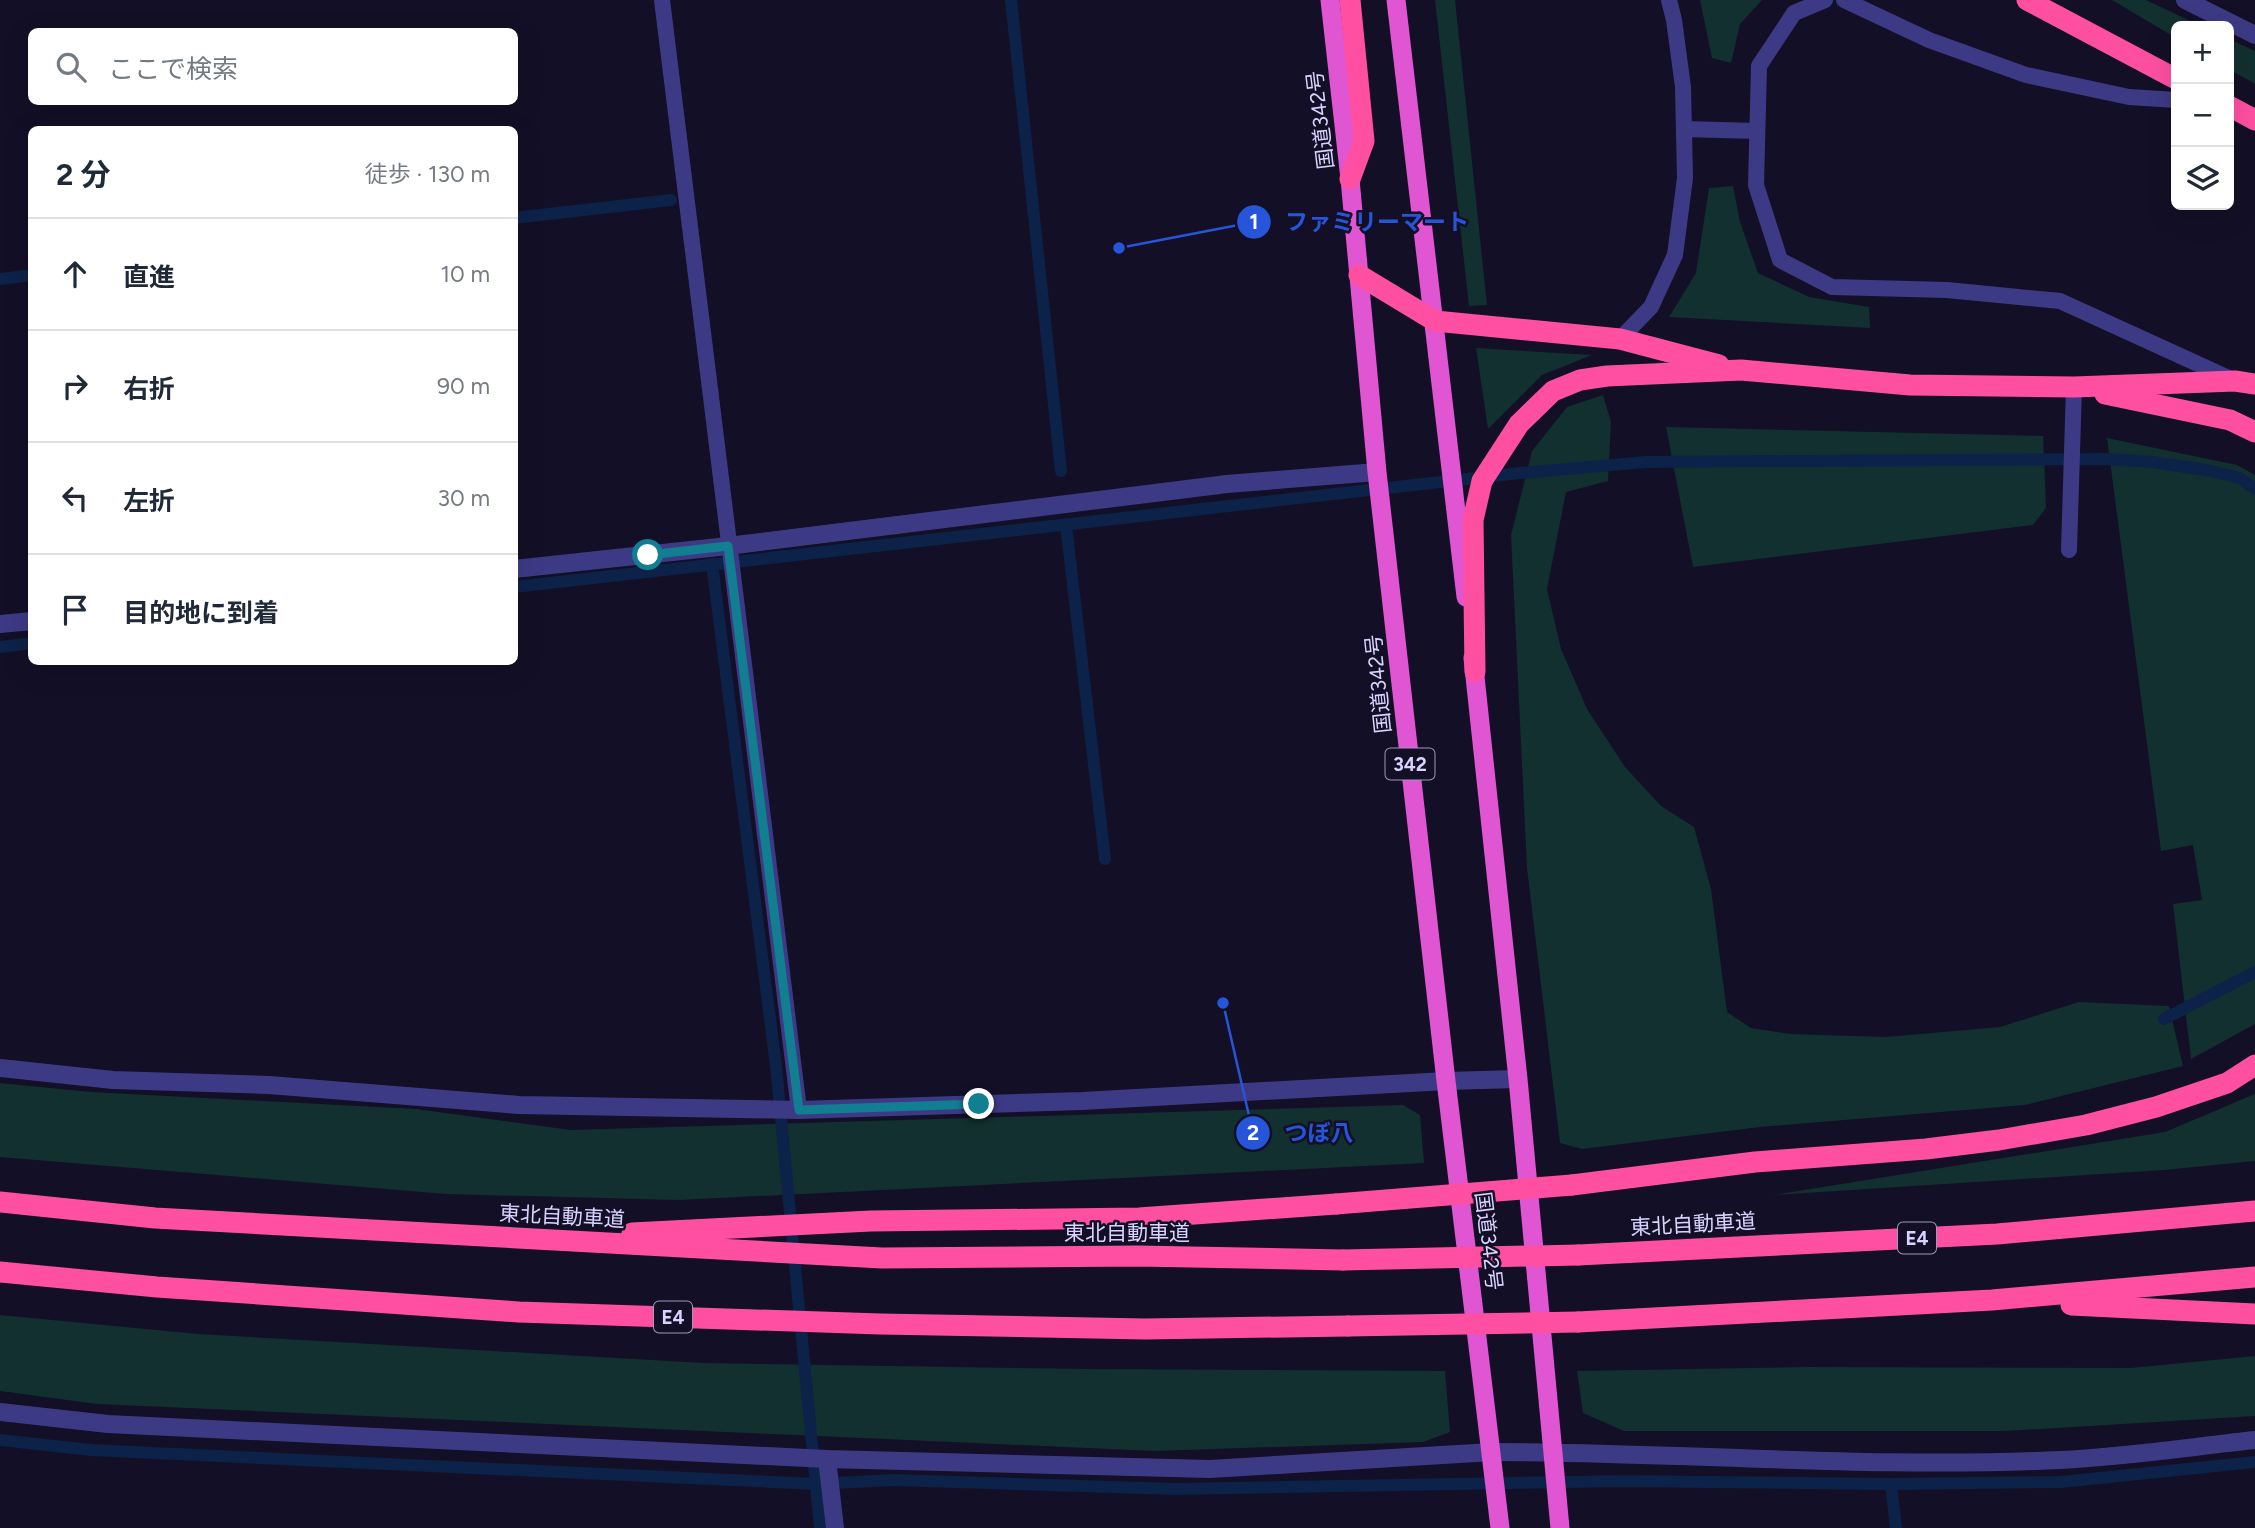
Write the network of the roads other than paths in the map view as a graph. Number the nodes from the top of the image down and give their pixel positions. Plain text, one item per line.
1 (663, 0) edge
2 (1329, 0) edge
3 (1350, 0) edge
4 (1396, 0) edge
5 (1669, 0) edge
6 (1825, 0) edge
7 (1844, 0) edge
8 (2027, 0) edge
9 (2185, 0) edge
10 (2255, 35) edge
11 (2171, 76) edge
12 (2171, 100) edge
13 (2234, 109) edge
14 (2255, 120) edge
15 (1684, 130) junction
16 (1757, 131) junction
17 (1350, 179) junction
18 (1359, 275) junction
19 (1435, 321) junction
20 (1620, 339) junction
21 (1741, 370) junction
22 (2245, 383) edge
23 (2074, 387) junction
24 (2255, 432) edge
25 (1377, 472) junction
26 (728, 546) junction
27 (2068, 550) dead end
28 (518, 569) edge
29 (28, 621) edge
30 (0, 624) edge
31 (1475, 672) junction
32 (2255, 1065) edge
33 (0, 1068) edge
34 (1518, 1079) junction
35 (1446, 1081) junction
36 (799, 1110) junction
37 (0, 1202) edge
38 (2255, 1211) edge
39 (518, 1239) junction
40 (0, 1272) edge
41 (2255, 1278) edge
42 (1992, 1300) junction
43 (2255, 1314) edge
44 (0, 1412) edge
45 (2255, 1440) edge
46 (1492, 1452) junction
47 (1552, 1452) junction
48 (827, 1459) junction
49 (835, 1528) edge
50 (1500, 1528) edge
51 (1560, 1528) edge

1 - 26 lane
2 - 17 highway, 国道342号 / 342
3 - 17 highway
4 - 19 highway, 国道342号
5 - 15 lane
6 - 16 lane
7 - 12 lane
8 - 11 highway
9 - 10 street
13 - 14 highway
15 - 16 lane
15 - 20 lane
16 - 22 lane
17 - 18 highway, 国道342号 / 342
18 - 19 highway
18 - 25 highway, 国道342号 / 342
19 - 20 highway
19 - 31 highway, 国道342号
20 - 21 highway
21 - 23 highway
21 - 31 highway
22 - 23 highway
23 - 24 highway
23 - 27 lane
25 - 26 street
25 - 35 highway, 国道342号 / 342
26 - 28 street
26 - 36 lane
29 - 30 street
31 - 34 highway, 国道342号
32 - 39 highway, bridge
33 - 36 street
34 - 35 street
34 - 47 highway, 国道342号
35 - 36 street
35 - 46 highway, 国道342号 / 342
37 - 39 highway, 東北自動車道 / E4
38 - 39 highway, 東北自動車道 / E4, bridge
40 - 42 highway, E4, bridge
41 - 42 highway, E4
42 - 43 highway, E4
44 - 48 street
45 - 47 street
46 - 47 street
46 - 48 street
46 - 50 highway, 国道342号 / 342
47 - 51 highway, 国道342号
48 - 49 street

